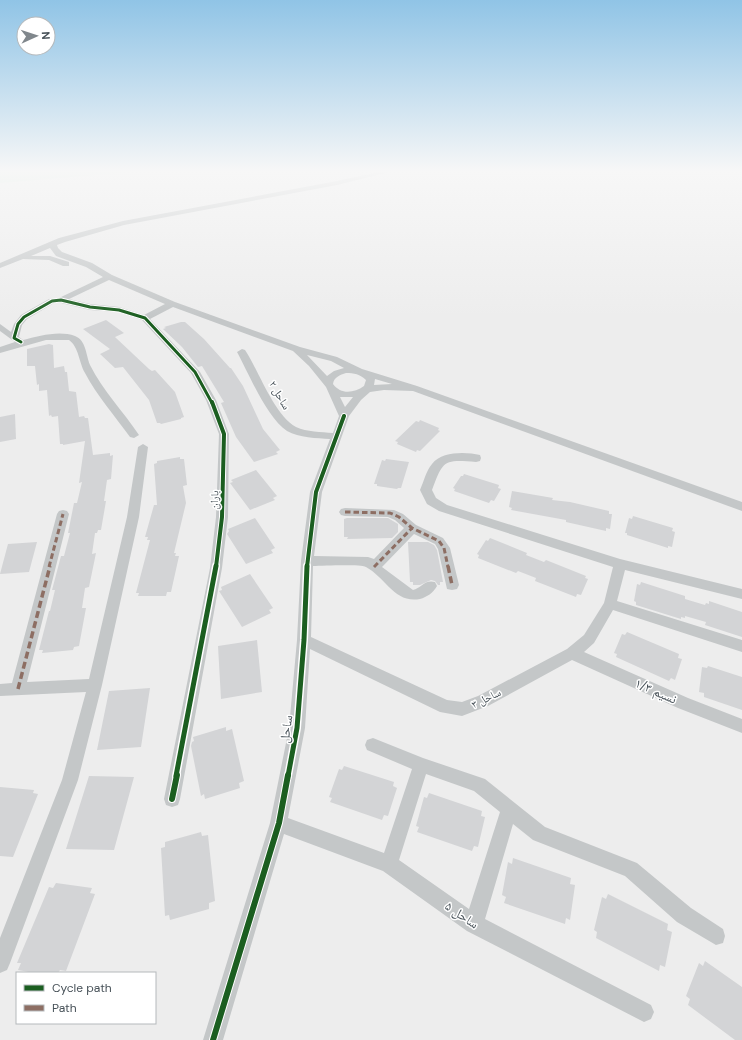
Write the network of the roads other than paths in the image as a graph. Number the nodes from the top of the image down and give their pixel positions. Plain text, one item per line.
1 (108, 221) edge
2 (136, 221) edge
3 (53, 244) junction
4 (0, 259) edge
5 (19, 259) junction
6 (0, 266) edge
7 (105, 275) junction
8 (57, 300) junction
9 (172, 304) junction
10 (145, 318) junction
11 (0, 327) edge
12 (18, 340) junction
13 (297, 349) junction
14 (0, 350) edge
15 (242, 352) dead end
16 (359, 371) junction
17 (329, 386) junction
18 (414, 388) junction
19 (366, 390) junction
20 (344, 416) junction
21 (335, 436) junction
22 (476, 458) dead end
23 (742, 507) edge
24 (345, 512) dead end
25 (63, 514) dead end
26 (412, 528) junction
27 (307, 561) junction
28 (620, 564) junction
29 (374, 567) junction
30 (452, 585) dead end
31 (430, 586) dead end
32 (742, 594) edge
33 (610, 604) junction
34 (304, 640) junction
35 (742, 646) edge
36 (572, 653) junction
37 (95, 685) junction
38 (5, 692) edge
39 (742, 726) edge
40 (373, 744) dead end
41 (421, 765) junction
42 (172, 799) dead end
43 (509, 810) junction
44 (279, 823) junction
45 (389, 864) junction
46 (474, 924) junction
47 (716, 936) dead end
48 (0, 963) edge
49 (644, 1012) dead end
50 (213, 1040) edge

1 - 4 street
2 - 3 street
3 - 5 street
3 - 7 street
5 - 6 street
5 - 7 street
7 - 8 street
7 - 9 street
8 - 10 street
8 - 12 street
9 - 10 street
9 - 13 street
10 - 42 street, باران
11 - 12 street
12 - 14 street
12 - 37 street
13 - 16 street
13 - 17 street
15 - 21 street, ساحل ۲
16 - 17 street
16 - 18 street
16 - 19 street
17 - 19 street
17 - 20 street
18 - 19 street
18 - 23 street
19 - 20 street, ساحل
20 - 21 street, ساحل
21 - 27 street, ساحل
22 - 28 street
24 - 26 street
25 - 38 street
26 - 29 street
26 - 30 street
27 - 29 street
27 - 34 street, ساحل
28 - 32 street
28 - 33 street, ساحل ۳
29 - 31 street
33 - 35 street
33 - 36 street, ساحل ۳
34 - 36 street, ساحل ۳
34 - 44 street, ساحل
36 - 39 street, نسیم ۱/۳
37 - 38 street
37 - 48 street
40 - 41 street
41 - 43 street
41 - 45 street
43 - 46 street
43 - 47 street
44 - 45 street, ساحل ۵
44 - 50 street, ساحل
45 - 46 street, ساحل ۵
46 - 49 street, ساحل ۵

